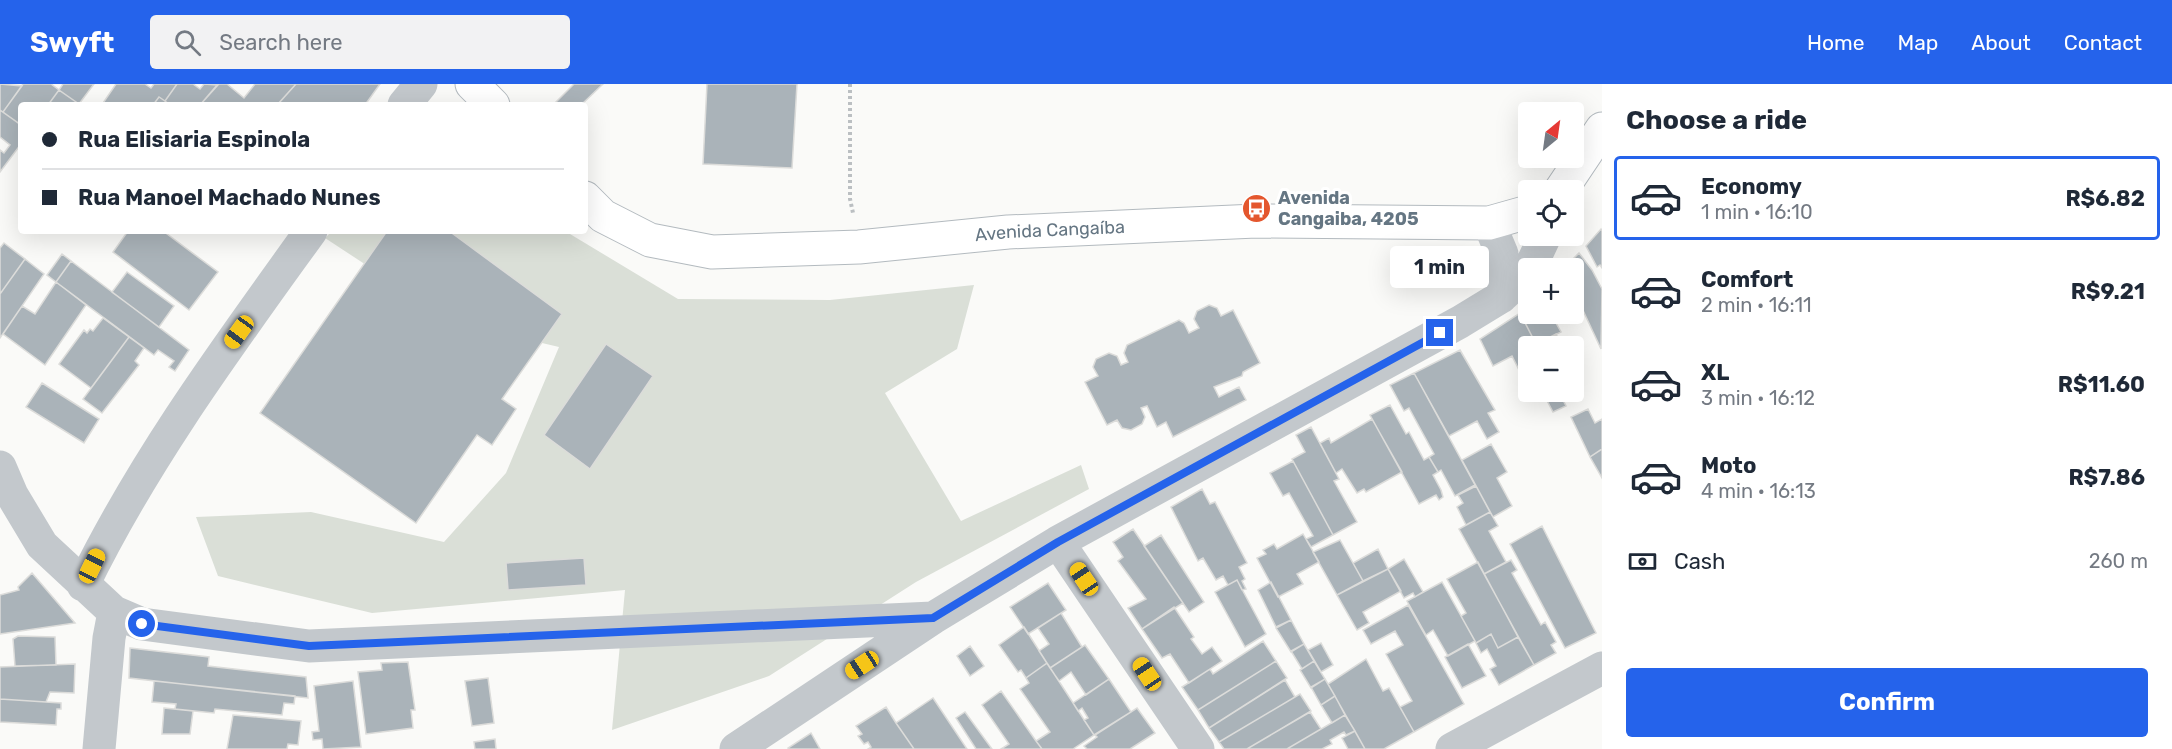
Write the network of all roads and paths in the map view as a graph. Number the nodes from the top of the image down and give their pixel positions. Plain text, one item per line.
1 (421, 84) edge
2 (472, 84) edge
3 (850, 84) edge
4 (406, 102) edge
5 (490, 102) edge
6 (1602, 129) edge
7 (1567, 180) edge
8 (588, 201) edge
9 (1518, 215) edge
10 (1490, 223) junction
11 (309, 234) edge
12 (859, 247) junction
13 (1518, 281) edge
14 (1501, 297) junction
15 (0, 467) edge
16 (1058, 542) junction
17 (83, 585) junction
18 (114, 612) junction
19 (933, 618) junction
20 (1602, 668) edge
21 (99, 749) edge
22 (736, 749) edge
23 (1198, 749) edge
24 (1452, 749) edge

1 - 4 street
2 - 5 main road
3 - 12 path
6 - 7 main road
8 - 12 main road, Avenida Cangaíba
9 - 10 main road, Avenida Cangaíba
10 - 12 main road, Avenida Cangaíba
10 - 14 street
11 - 17 street
13 - 14 street
14 - 16 street
15 - 17 street
16 - 19 street
16 - 23 street
17 - 18 street
18 - 19 street
18 - 21 street
19 - 22 street
20 - 24 street

